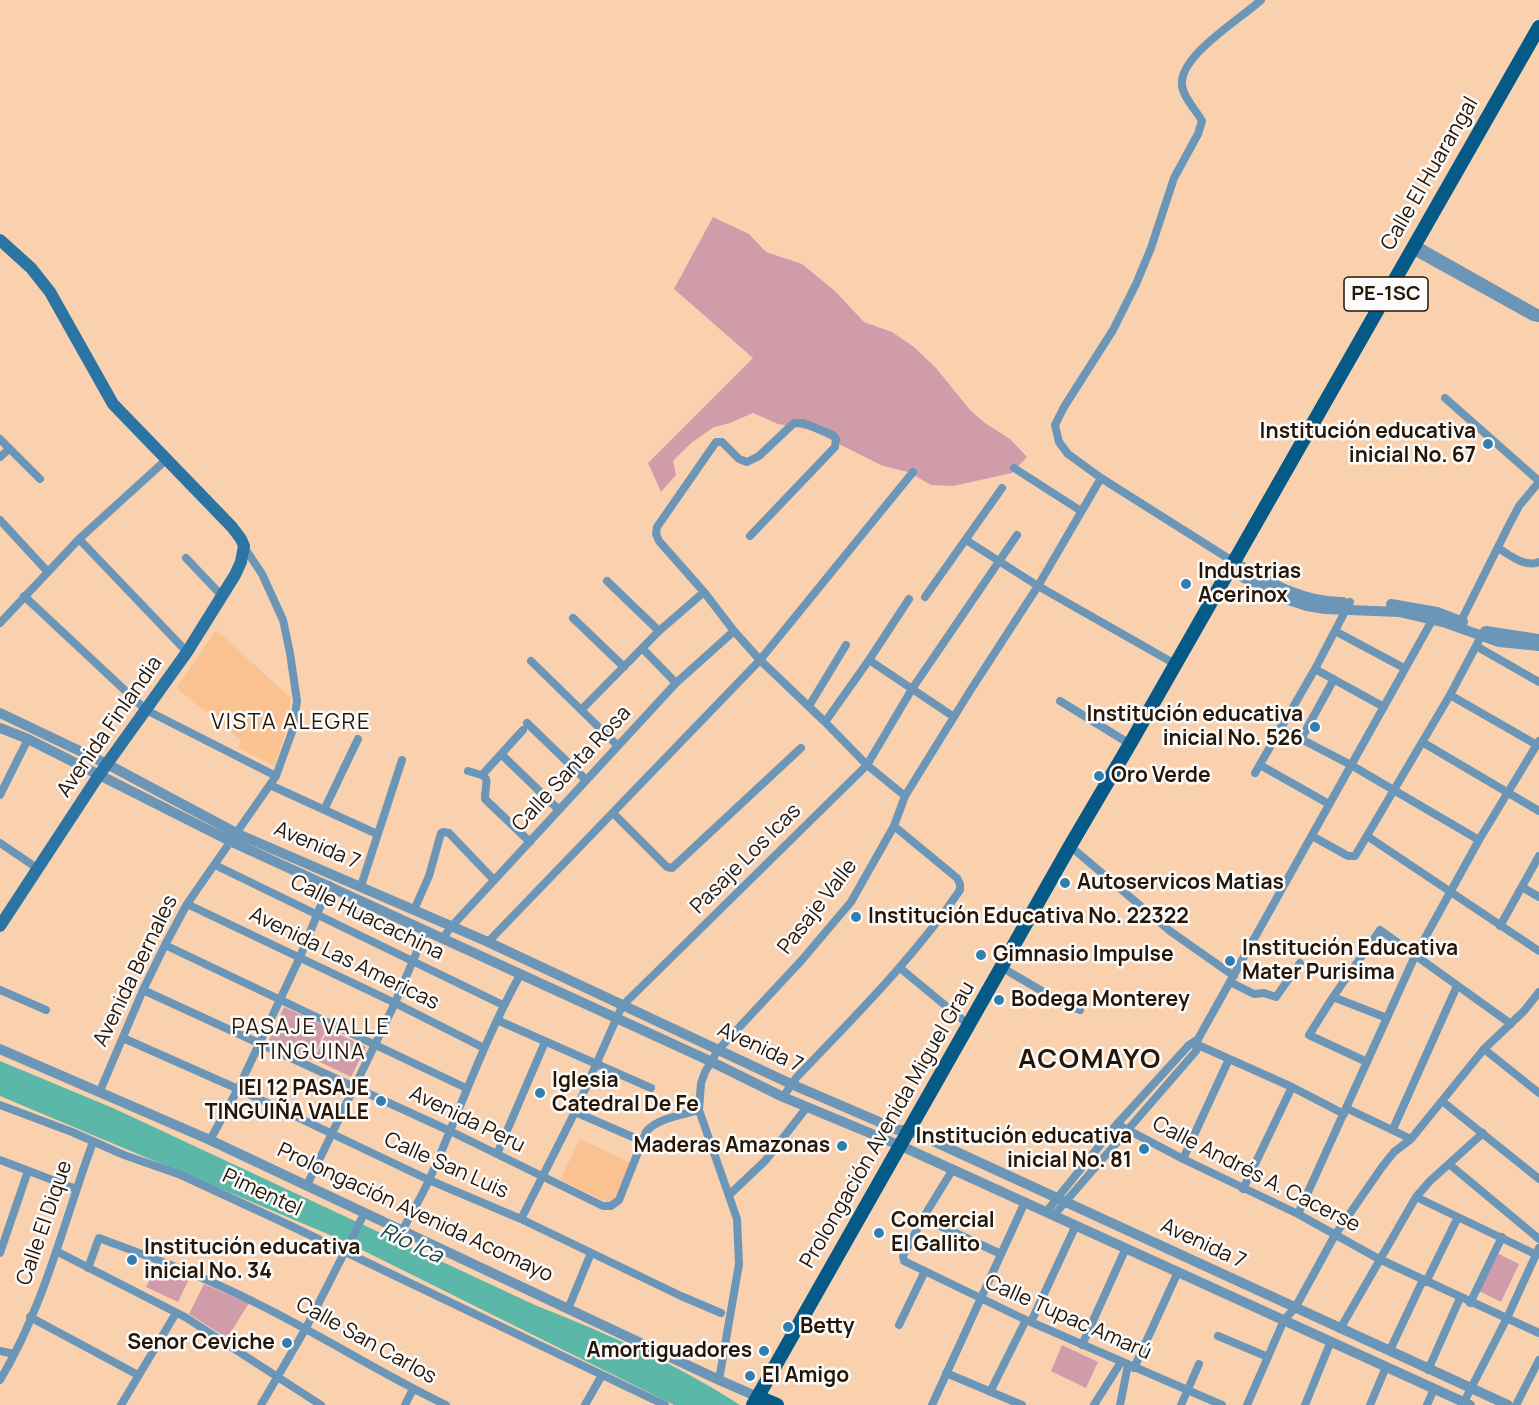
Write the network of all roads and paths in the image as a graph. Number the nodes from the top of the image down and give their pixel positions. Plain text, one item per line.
1 (1261, 0) edge
2 (1539, 27) edge
3 (0, 240) edge
4 (1413, 247) junction
5 (1539, 316) edge
6 (1445, 398) dead end
7 (0, 439) edge
8 (9, 449) junction
9 (0, 457) edge
10 (167, 459) junction
11 (1014, 468) dead end
12 (913, 472) dead end
13 (1101, 478) junction
14 (39, 479) dead end
15 (1539, 481) edge
16 (1002, 488) dead end
17 (1081, 511) junction
18 (0, 520) edge
19 (1017, 534) dead end
20 (750, 536) dead end
21 (79, 539) junction
22 (966, 540) junction
23 (243, 546) junction
24 (1498, 548) junction
25 (186, 558) dead end
26 (999, 562) junction
27 (1539, 562) edge
28 (1231, 566) junction
29 (47, 571) junction
30 (607, 581) dead end
31 (1038, 586) junction
32 (704, 592) junction
33 (24, 596) junction
34 (222, 596) junction
35 (926, 597) dead end
36 (909, 599) dead end
37 (1348, 605) junction
38 (1435, 616) junction
39 (573, 618) dead end
40 (0, 623) edge
41 (1460, 624) junction
42 (659, 631) junction
43 (1335, 631) junction
44 (734, 632) junction
45 (1480, 638) junction
46 (1539, 639) edge
47 (846, 645) dead end
48 (1539, 646) edge
49 (642, 648) junction
50 (187, 652) junction
51 (760, 660) junction
52 (869, 660) junction
53 (531, 661) dead end
54 (1175, 664) junction
55 (624, 667) junction
56 (1404, 668) junction
57 (1315, 669) junction
58 (1334, 680) junction
59 (1539, 682) edge
60 (676, 683) junction
61 (912, 689) junction
62 (1450, 695) junction
63 (1060, 701) dead end
64 (809, 706) junction
65 (1384, 707) junction
66 (582, 709) junction
67 (146, 710) junction
68 (0, 713) edge
69 (954, 717) junction
70 (825, 722) junction
71 (0, 728) edge
72 (1280, 728) junction
73 (28, 739) junction
74 (358, 739) dead end
75 (1301, 739) junction
76 (1422, 742) junction
77 (1538, 743) edge
78 (1130, 744) junction
79 (618, 746) junction
80 (801, 748) dead end
81 (501, 754) junction
82 (402, 760) dead end
83 (107, 764) junction
84 (867, 765) junction
85 (1351, 765) junction
86 (468, 771) dead end
87 (99, 775) junction
88 (482, 775) junction
89 (276, 776) junction
90 (586, 780) junction
91 (270, 785) junction
92 (1394, 790) junction
93 (1508, 793) junction
94 (0, 795) edge
95 (905, 796) junction
96 (1329, 804) junction
97 (324, 810) junction
98 (559, 810) junction
99 (1539, 811) edge
100 (613, 813) junction
101 (894, 826) junction
102 (377, 834) junction
103 (1312, 836) junction
104 (1367, 836) junction
105 (235, 838) junction
106 (1479, 840) junction
107 (530, 842) junction
108 (0, 843) edge
109 (1070, 846) junction
110 (1539, 856) edge
111 (215, 865) junction
112 (37, 868) junction
113 (494, 880) junction
114 (329, 885) junction
115 (361, 886) junction
116 (1522, 887) junction
117 (1450, 893) junction
118 (1539, 897) edge
119 (187, 904) junction
120 (414, 910) junction
121 (317, 914) junction
122 (0, 926) edge
123 (1500, 926) junction
124 (451, 927) junction
125 (426, 930) junction
126 (443, 938) junction
127 (488, 942) junction
128 (165, 945) junction
129 (1539, 951) edge
130 (1415, 956) junction
131 (300, 957) junction
132 (413, 960) junction
133 (1300, 963) dead end
134 (1001, 967) junction
135 (900, 968) junction
136 (520, 975) junction
137 (1232, 979) junction
138 (1457, 986) junction
139 (0, 990) edge
140 (143, 990) junction
141 (1539, 993) edge
142 (1333, 997) junction
143 (279, 1000) junction
144 (395, 1003) junction
145 (1536, 1003) edge
146 (503, 1005) junction
147 (622, 1006) junction
148 (46, 1010) dead end
149 (1080, 1010) dead end
150 (1387, 1018) junction
151 (616, 1019) junction
152 (497, 1020) junction
153 (1511, 1024) junction
154 (969, 1025) junction
155 (123, 1038) junction
156 (260, 1042) junction
157 (545, 1042) junction
158 (1198, 1042) junction
159 (376, 1044) junction
160 (484, 1048) junction
161 (0, 1049) edge
162 (718, 1050) junction
163 (1484, 1050) junction
164 (1229, 1059) junction
165 (710, 1061) junction
166 (1367, 1062) junction
167 (596, 1063) junction
168 (791, 1084) junction
169 (356, 1087) junction
170 (1292, 1087) junction
171 (466, 1088) junction
172 (651, 1088) dead end
173 (238, 1089) junction
174 (100, 1091) junction
175 (1539, 1093) edge
176 (783, 1098) junction
177 (1442, 1101) junction
178 (0, 1105) edge
179 (807, 1107) junction
180 (699, 1110) junction
181 (1345, 1111) junction
182 (575, 1112) junction
183 (1117, 1124) junction
184 (1127, 1129) junction
185 (1393, 1129) junction
186 (909, 1130) junction
187 (450, 1131) junction
188 (332, 1133) junction
189 (1483, 1133) junction
190 (1411, 1139) junction
191 (210, 1140) junction
192 (642, 1141) junction
193 (93, 1142) junction
194 (901, 1146) junction
195 (497, 1154) junction
196 (1183, 1159) junction
197 (0, 1160) edge
198 (1449, 1164) junction
199 (953, 1169) junction
200 (28, 1171) junction
201 (542, 1177) junction
202 (1539, 1179) edge
203 (429, 1180) junction
204 (307, 1185) junction
205 (76, 1189) junction
206 (1243, 1189) junction
207 (729, 1195) junction
208 (1416, 1197) junction
209 (1061, 1199) junction
210 (1025, 1202) junction
211 (1050, 1214) junction
212 (1298, 1214) junction
213 (362, 1217) junction
214 (1458, 1217) junction
215 (923, 1218) junction
216 (520, 1219) junction
217 (1076, 1226) junction
218 (402, 1231) junction
219 (1335, 1235) junction
220 (1502, 1237) junction
221 (1539, 1239) edge
222 (1126, 1248) junction
223 (345, 1249) junction
224 (56, 1251) junction
225 (1537, 1251) edge
226 (0, 1252) edge
227 (591, 1253) junction
228 (1001, 1254) junction
229 (1378, 1259) junction
230 (88, 1268) junction
231 (925, 1271) junction
232 (1178, 1272) junction
233 (1424, 1281) junction
234 (1461, 1298) junction
235 (981, 1299) junction
236 (1470, 1303) junction
237 (1295, 1308) junction
238 (568, 1309) junction
239 (721, 1312) dead end
240 (176, 1313) junction
241 (30, 1317) junction
242 (1507, 1318) junction
243 (1284, 1320) junction
244 (1029, 1321) junction
245 (899, 1325) dead end
246 (306, 1328) junction
247 (1340, 1329) junction
248 (1539, 1333) edge
249 (1218, 1336) dead end
250 (1331, 1341) junction
251 (1082, 1345) junction
252 (0, 1350) edge
253 (1389, 1350) junction
254 (14, 1354) junction
255 (1268, 1357) junction
256 (1539, 1360) edge
257 (1199, 1364) dead end
258 (1128, 1365) junction
259 (1386, 1367) junction
260 (1428, 1370) junction
261 (946, 1373) junction
262 (602, 1374) junction
263 (138, 1375) junction
264 (278, 1378) junction
265 (0, 1380) edge
266 (719, 1380) junction
267 (1472, 1388) junction
268 (413, 1389) junction
269 (1434, 1389) junction
270 (1187, 1390) junction
271 (990, 1392) junction
272 (755, 1401) edge
273 (1006, 1402) edge
274 (1467, 1403) edge
275 (121, 1405) edge
276 (261, 1405) edge
277 (321, 1405) edge
278 (405, 1405) edge
279 (446, 1405) edge
280 (585, 1405) edge
281 (665, 1405) edge
282 (777, 1405) edge
283 (932, 1405) edge
284 (1022, 1405) edge
285 (1094, 1405) edge
286 (1120, 1405) edge
287 (1181, 1405) edge
288 (1222, 1405) edge
289 (1247, 1405) edge
290 (1305, 1405) edge
291 (1370, 1405) edge
292 (1427, 1405) edge
293 (1508, 1405) edge
294 (1516, 1405) edge

1 - 13 street
2 - 4 main road, Calle El Huarangal / PE-1SC
3 - 10 main road
4 - 5 street
4 - 28 main road, Calle El Huarangal / PE-1SC
6 - 15 street
7 - 8 street
8 - 9 street
8 - 14 street
10 - 21 street
10 - 23 main road
11 - 17 street
12 - 51 street
13 - 17 street, Pasaje Valle
13 - 28 street
15 - 24 street
16 - 22 street
17 - 31 street, Pasaje Valle
18 - 29 street
19 - 26 street, Pasaje Los Icas
20 - 32 street
21 - 29 street
21 - 50 street
22 - 26 street
22 - 35 street
23 - 34 main road, Avenida Finlandia
23 - 89 street, Avenida Bernales
24 - 27 street
24 - 41 street
25 - 34 street
26 - 31 street
26 - 61 street, Pasaje Los Icas
28 - 37 street
28 - 54 main road, Prolongación Avenida Miguel Grau / PE-1SC
29 - 33 street
30 - 42 street
31 - 54 street
31 - 69 street, Pasaje Valle
32 - 42 street
32 - 44 street
33 - 40 street
33 - 67 street
34 - 50 main road, Avenida Finlandia
36 - 52 street
37 - 38 street
37 - 43 street
38 - 41 street
38 - 56 street
39 - 55 street
41 - 45 street
42 - 49 street
43 - 56 street
43 - 57 street
44 - 51 street
44 - 60 street, Calle Santa Rosa
45 - 46 street
45 - 48 street
45 - 59 street
45 - 62 street
47 - 64 street
49 - 55 street
49 - 60 street
50 - 67 main road, Avenida Finlandia
51 - 64 street
51 - 100 street
52 - 61 street
52 - 70 street
53 - 66 street
54 - 78 main road, Prolongación Avenida Miguel Grau / PE-1SC
55 - 66 street
56 - 65 street
57 - 58 street
57 - 72 street
58 - 65 street
58 - 75 street
60 - 79 street, Calle Santa Rosa
61 - 69 street
61 - 84 street, Pasaje Los Icas
62 - 76 street
62 - 77 street
63 - 78 street
64 - 70 street
65 - 85 street
66 - 79 street
67 - 83 main road, Avenida Finlandia
67 - 89 street
68 - 83 street, Avenida 7
69 - 95 street, Pasaje Valle
70 - 84 street
71 - 73 street, Avenida 7
72 - 75 street
72 - 96 street
73 - 87 street, Avenida 7
73 - 94 street
74 - 97 street
75 - 85 street
76 - 92 street
76 - 93 street
77 - 93 street
78 - 109 main road, Prolongación Avenida Miguel Grau / PE-1SC
79 - 90 street, Calle Santa Rosa
80 - 100 street
81 - 88 street
81 - 90 street
81 - 98 street
82 - 102 street
83 - 87 main road, Avenida Finlandia
83 - 105 street, Avenida 7
84 - 95 street
84 - 147 street, Pasaje Los Icas
85 - 92 street
85 - 96 street
86 - 88 street
87 - 105 street, Avenida 7
87 - 112 main road, Avenida Finlandia
88 - 107 street
89 - 91 street, Avenida Bernales
90 - 98 street, Calle Santa Rosa
91 - 97 street
91 - 105 street, Avenida Bernales
92 - 104 street
92 - 106 street
93 - 99 street
93 - 106 street
95 - 101 street, Pasaje Valle
96 - 103 street
97 - 102 street
98 - 107 street, Calle Santa Rosa
100 - 127 street
101 - 135 street
101 - 162 street, Pasaje Valle
102 - 115 street
103 - 104 street
103 - 137 street
104 - 117 street
105 - 111 street, Avenida Bernales
105 - 114 street, Avenida 7
105 - 115 street, Avenida 7
106 - 117 street
107 - 113 street, Calle Santa Rosa
108 - 112 street
109 - 134 main road, Prolongación Avenida Miguel Grau / PE-1SC
109 - 137 street
110 - 116 street
111 - 119 street, Avenida Bernales
111 - 121 street, Calle Huacachina
112 - 122 main road, Avenida Finlandia
113 - 120 street
113 - 124 street, Calle Santa Rosa
114 - 121 street
114 - 125 street, Avenida 7
115 - 120 street, Avenida 7
116 - 118 street
116 - 123 street
117 - 123 street
117 - 130 street
119 - 128 street, Avenida Bernales
119 - 131 street, Avenida Las Americas
120 - 124 street, Avenida 7
121 - 131 street
121 - 132 street, Calle Huacachina
123 - 129 street
124 - 126 street, Calle Santa Rosa
124 - 127 street, Avenida 7
125 - 126 street, Avenida 7
125 - 132 street
126 - 136 street, Avenida 7
127 - 147 street, Avenida 7
128 - 140 street, Avenida Bernales
128 - 143 street
130 - 138 street
130 - 142 street
130 - 150 street
131 - 143 street
131 - 144 street, Avenida Las Americas
132 - 144 street
132 - 146 street, Calle Huacachina
133 - 137 street
134 - 149 street
134 - 154 main road, Prolongación Avenida Miguel Grau / PE-1SC
135 - 154 street
135 - 168 street
136 - 146 street
136 - 151 street, Avenida 7
137 - 158 street
138 - 153 street
138 - 185 street
139 - 148 street
140 - 155 street, Avenida Bernales
140 - 156 street, Avenida Peru
141 - 145 street
142 - 150 street
142 - 166 street
143 - 156 street
143 - 159 street
144 - 159 street
144 - 160 street, Avenida Las Americas
145 - 153 street
146 - 152 street
147 - 151 street, Pasaje Los Icas
147 - 162 street, Avenida 7
150 - 166 street
151 - 165 street, Avenida 7
151 - 167 street, Pasaje Los Icas
152 - 157 street
152 - 160 street
153 - 163 street
154 - 186 main road, Prolongación Avenida Miguel Grau / PE-1SC
155 - 173 street, Calle San Luis
155 - 174 street, Avenida Bernales
156 - 169 street, Avenida Peru
156 - 173 street
157 - 167 street
157 - 195 street
158 - 164 street
158 - 183 street
158 - 184 street
159 - 169 street
159 - 171 street
160 - 171 street
161 - 174 street, Prolongación Avenida Acomayo
162 - 165 street, Pasaje Valle
162 - 168 street, Avenida 7
163 - 175 street
163 - 177 street
164 - 170 street
164 - 196 street
165 - 176 street, Avenida 7
165 - 180 street, Pasaje Valle
166 - 181 street
167 - 172 street
167 - 182 street, Pasaje Los Icas
168 - 176 street
168 - 186 street, Avenida 7
169 - 187 street, Avenida Peru
169 - 188 street
170 - 181 street
170 - 206 street
171 - 187 street
173 - 188 street, Calle San Luis
173 - 191 street
174 - 191 street, Prolongación Avenida Acomayo
176 - 179 street, Avenida 7
177 - 189 street
177 - 190 street
178 - 193 street, Pimentel
179 - 194 street, Avenida 7
179 - 207 street
180 - 192 street
180 - 207 street, Pasaje Valle
181 - 185 street
181 - 212 street
182 - 192 street
182 - 201 street, Pasaje Los Icas
183 - 184 street, Calle Andrés A. Cacerse
183 - 209 street
184 - 196 street, Calle Andrés A. Cacerse
184 - 209 street
185 - 190 street
186 - 194 main road, Prolongación Avenida Miguel Grau / PE-1SC
186 - 209 street, Avenida 7
187 - 195 street, Avenida Peru
187 - 203 street
188 - 203 street, Calle San Luis
188 - 204 street
189 - 198 street
189 - 202 street
190 - 219 street
191 - 204 street, Prolongación Avenida Acomayo
192 - 201 street, Avenida Peru
193 - 205 street, Calle El Dique
193 - 223 street, Pimentel
194 - 199 street, Avenida 7
194 - 272 main road, Prolongación Avenida Miguel Grau / PE-1SC
195 - 201 street, Avenida Peru
196 - 206 street, Calle Andrés A. Cacerse
197 - 200 street
198 - 208 street
198 - 221 street
199 - 210 street, Avenida 7
199 - 215 street
200 - 205 street
200 - 226 street
201 - 216 street, Pasaje Los Icas
203 - 216 street, Calle San Luis
203 - 218 street
204 - 213 street, Prolongación Avenida Acomayo
205 - 224 street, Calle El Dique
206 - 212 street, Calle Andrés A. Cacerse
207 - 266 street, Pasaje Valle
208 - 214 street
208 - 229 street
209 - 211 street
209 - 237 street, Avenida 7
210 - 211 street, Avenida 7
210 - 228 street
211 - 217 street, Avenida 7
212 - 219 street, Calle Andrés A. Cacerse
213 - 218 street, Prolongación Avenida Acomayo
213 - 223 street
214 - 220 street
214 - 233 street
215 - 228 street
215 - 231 street, Calle Tupac Amarú
216 - 227 street, Calle San Luis
217 - 222 street, Avenida 7
217 - 244 street
218 - 238 street, Prolongación Avenida Acomayo
219 - 229 street, Calle Andrés A. Cacerse
219 - 237 street
220 - 225 street
220 - 236 street
222 - 232 street, Avenida 7
222 - 251 street
223 - 246 street
223 - 262 street, Pimentel
224 - 230 street
224 - 241 street, Calle El Dique
225 - 242 street
227 - 238 street
227 - 239 street, Calle San Luis
228 - 235 street
229 - 233 street, Calle Andrés A. Cacerse
229 - 247 street
230 - 240 street
230 - 246 street, Calle San Carlos
231 - 235 street, Calle Tupac Amarú
231 - 245 street
232 - 243 street, Avenida 7
232 - 258 street
233 - 234 street, Calle Andrés A. Cacerse
233 - 253 street
234 - 236 street, Calle Andrés A. Cacerse
234 - 260 street
235 - 244 street, Calle Tupac Amarú
235 - 261 street
236 - 242 street, Calle Andrés A. Cacerse
237 - 243 street
237 - 247 street, Avenida 7
238 - 266 street, Prolongación Avenida Acomayo
240 - 263 street
240 - 264 street
241 - 254 street, Calle El Dique
241 - 263 street
242 - 248 street, Calle Andrés A. Cacerse
242 - 267 street
243 - 250 street, Avenida 7
243 - 255 street
244 - 251 street, Calle Tupac Amarú
244 - 271 street
246 - 264 street
246 - 268 street, Calle San Carlos
247 - 253 street, Avenida 7
249 - 255 street
250 - 259 street, Avenida 7
250 - 290 street
251 - 258 street, Calle Tupac Amarú
252 - 254 street
253 - 260 street, Avenida 7
254 - 265 street, Calle El Dique
255 - 289 street
256 - 294 street
257 - 270 street
258 - 270 street, Calle Tupac Amarú
258 - 285 street
258 - 286 street
259 - 269 street, Avenida 7
259 - 291 street
260 - 267 street, Avenida 7
261 - 271 street
261 - 283 street
262 - 280 street
262 - 281 street, Pimentel
263 - 275 street
264 - 276 street
264 - 277 street
266 - 272 street, Prolongación Avenida Acomayo
267 - 274 street
267 - 293 street, Avenida 7
268 - 278 street
268 - 279 street, Calle San Carlos
269 - 274 street, Avenida 7
269 - 292 street
270 - 287 street
270 - 288 street, Calle Tupac Amarú
271 - 273 street
272 - 282 main road, Prolongación Avenida Acomayo
273 - 284 street

